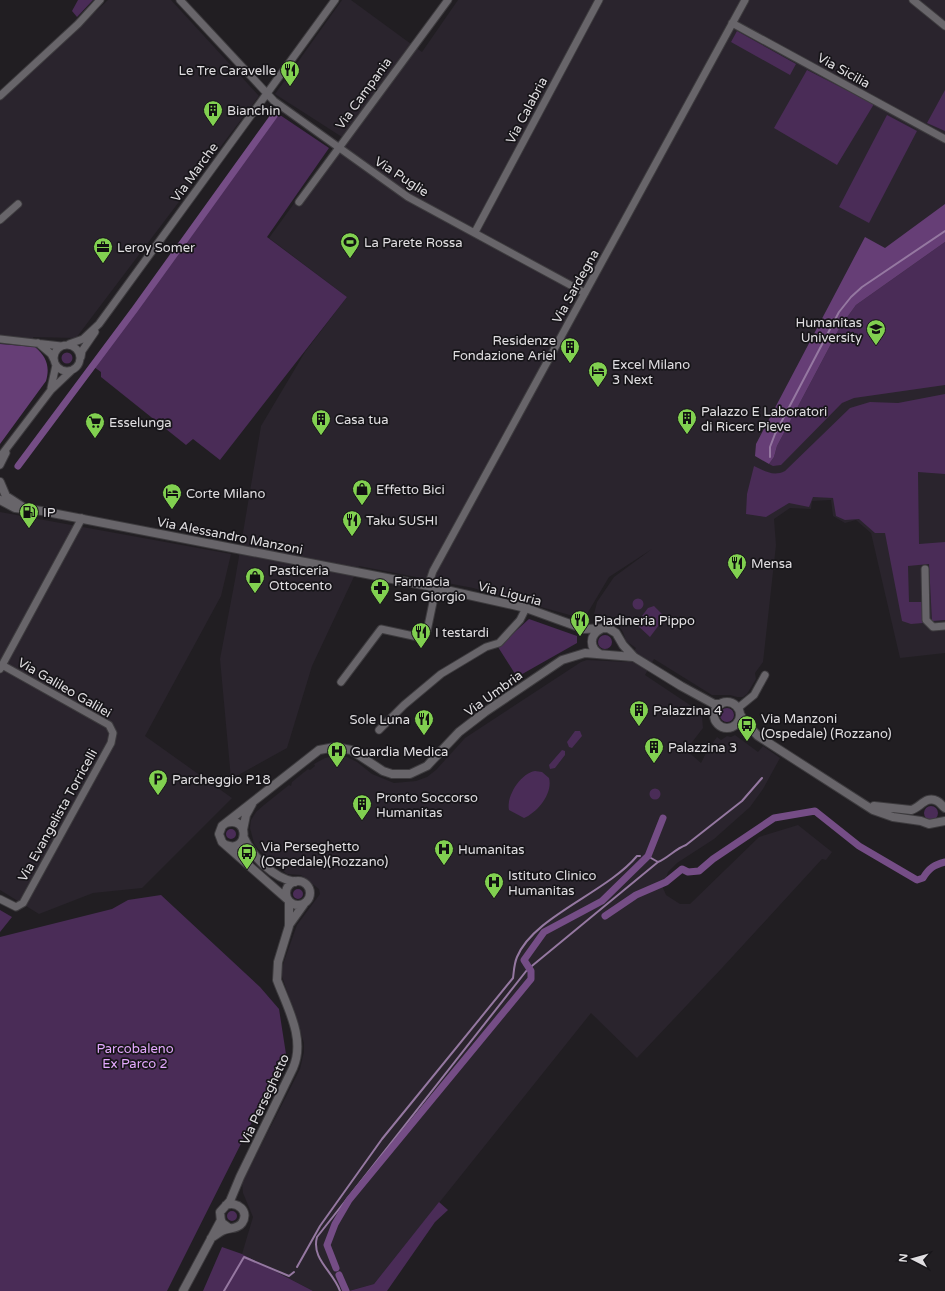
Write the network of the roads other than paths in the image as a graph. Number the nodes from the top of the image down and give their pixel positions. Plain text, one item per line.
1 (100, 0) edge
2 (180, 0) edge
3 (335, 0) edge
4 (448, 0) edge
5 (599, 0) edge
6 (745, 0) edge
7 (913, 0) edge
8 (732, 23) junction
9 (945, 26) edge
10 (267, 94) junction
11 (0, 96) edge
12 (945, 139) edge
13 (339, 147) junction
14 (299, 202) dead end
15 (18, 204) dead end
16 (0, 220) edge
17 (475, 232) junction
18 (585, 293) junction
19 (99, 324) junction
20 (0, 339) edge
21 (38, 343) junction
22 (69, 344) junction
23 (61, 346) junction
24 (81, 357) junction
25 (55, 363) junction
26 (71, 371) junction
27 (51, 390) junction
28 (9, 447) junction
29 (0, 457) edge
30 (0, 465) edge
31 (0, 483) edge
32 (0, 490) edge
33 (0, 500) edge
34 (27, 509) junction
35 (82, 518) junction
36 (925, 569) dead end
37 (432, 587) junction
38 (526, 608) junction
39 (945, 626) edge
40 (584, 629) junction
41 (601, 629) junction
42 (618, 638) junction
43 (592, 641) junction
44 (577, 654) junction
45 (600, 654) junction
46 (609, 654) junction
47 (634, 657) junction
48 (1, 667) edge
49 (765, 675) dead end
50 (341, 682) dead end
51 (680, 686) junction
52 (721, 704) junction
53 (739, 711) junction
54 (714, 717) junction
55 (731, 727) junction
56 (379, 730) dead end
57 (113, 733) joint
58 (758, 736) junction
59 (252, 803) junction
60 (861, 803) junction
61 (921, 804) junction
62 (944, 807) edge
63 (942, 821) edge
64 (226, 823) junction
65 (925, 823) junction
66 (244, 834) junction
67 (225, 845) junction
68 (295, 882) junction
69 (0, 898) edge
70 (288, 900) junction
71 (304, 904) junction
72 (289, 926) junction
73 (236, 1188) junction
74 (226, 1205) junction
75 (242, 1209) junction
76 (220, 1220) junction
77 (229, 1228) junction
78 (209, 1240) junction
79 (183, 1291) edge

1 - 11 street
2 - 10 street, Via Puglie
3 - 10 street, Via Marche
4 - 13 street, Via Campania
5 - 17 street, Via Calabria
6 - 8 street, Via Sardegna
7 - 9 street
8 - 12 street, Via Sicilia
8 - 18 street, Via Sardegna
10 - 13 street, Via Puglie
10 - 19 street, Via Marche
13 - 14 street, Via Campania
13 - 17 street, Via Puglie
15 - 16 street
17 - 18 street, Via Puglie
18 - 37 street, Via Sardegna
19 - 22 street
19 - 24 street
20 - 21 street
21 - 23 street
21 - 25 street
22 - 23 street
22 - 24 street
23 - 25 street
24 - 26 street
25 - 26 street
25 - 27 street
26 - 27 street
27 - 28 street
28 - 29 street
28 - 30 street
31 - 32 street, Via Alessandro Manzoni
31 - 34 street, Via Alessandro Manzoni
33 - 34 street, Via Alessandro Manzoni
34 - 35 street, Via Alessandro Manzoni
35 - 37 street, Via Alessandro Manzoni
35 - 48 street
36 - 39 street
37 - 38 street, Via Liguria
37 - 50 street, Via Sardegna
38 - 40 street, Via Liguria
38 - 56 street
40 - 41 street, Via Liguria
40 - 43 street, Via Liguria
41 - 42 street
41 - 43 street
42 - 46 street
42 - 47 street
43 - 44 street
43 - 45 street
44 - 45 street, Via Umbria
44 - 59 street, Via Umbria
45 - 46 street
46 - 47 street
47 - 51 street
48 - 57 street, Via Galileo Galilei
49 - 53 street
51 - 52 street
51 - 54 street
52 - 53 street
52 - 54 street
53 - 55 street
53 - 58 street
54 - 55 street
55 - 58 street
57 - 69 street, Via Evangelista Torricelli
58 - 60 street
59 - 64 street
59 - 66 street
60 - 61 street
60 - 65 street
61 - 62 street
61 - 65 street
62 - 63 street
63 - 65 street
64 - 66 street
64 - 67 street
66 - 67 street
66 - 68 street
67 - 70 street
68 - 70 street
68 - 71 street
70 - 71 street
70 - 72 street, Via Perseghetto
71 - 72 street, Via Perseghetto
72 - 73 street, Via Perseghetto
73 - 74 street, Via Perseghetto
73 - 75 street
74 - 75 street
74 - 76 street
75 - 77 street
76 - 77 street
76 - 78 street
77 - 78 street
78 - 79 street

